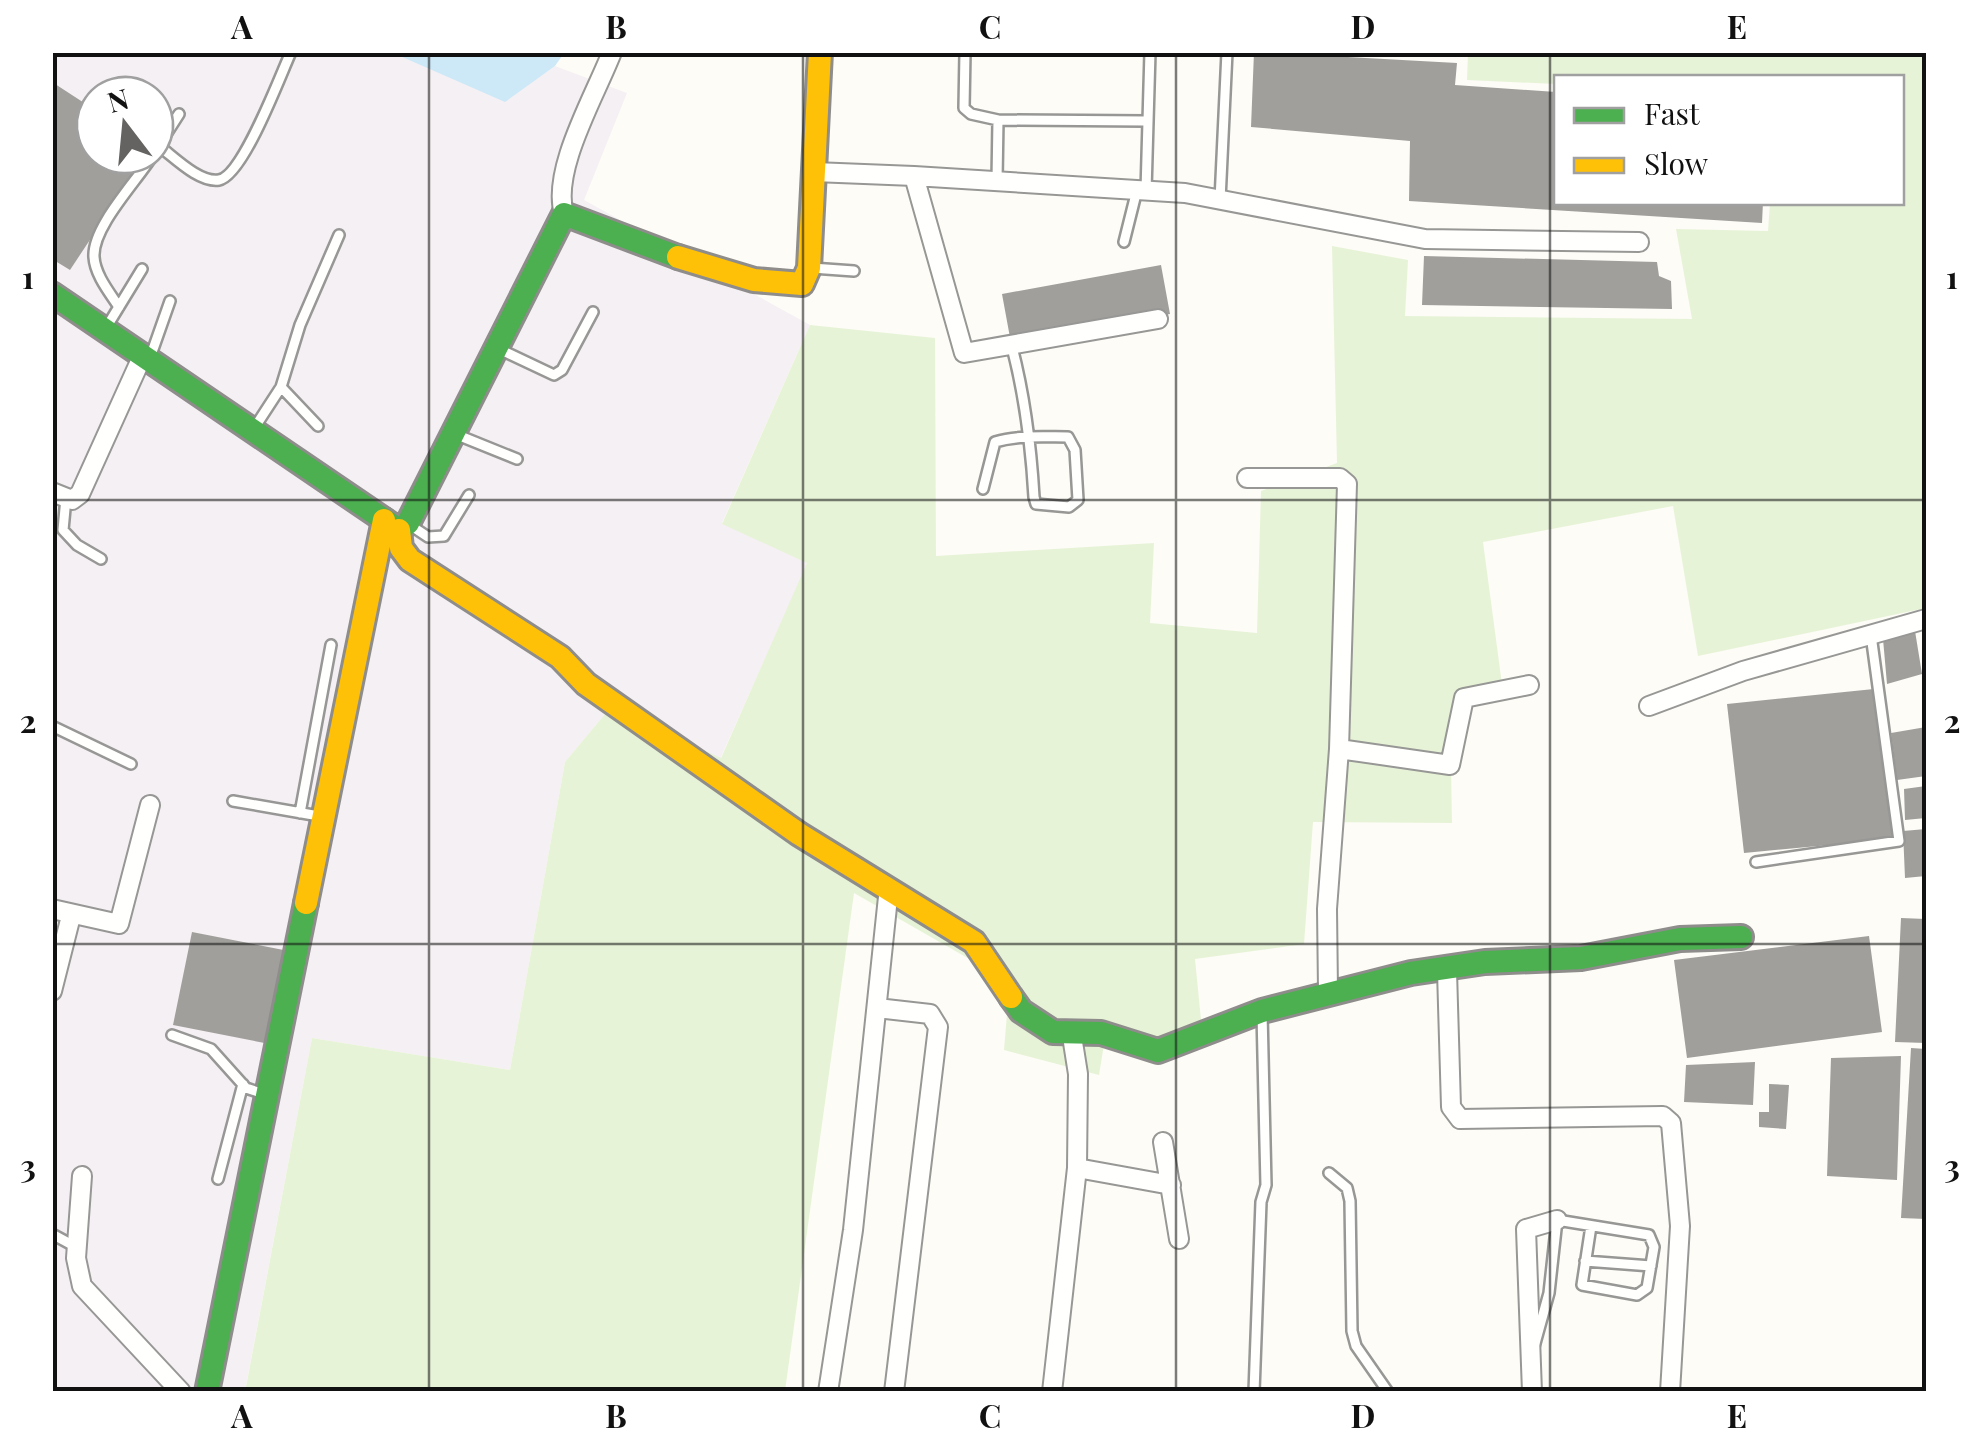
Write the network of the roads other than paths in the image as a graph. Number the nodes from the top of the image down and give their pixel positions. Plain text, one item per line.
1 (291, 52) edge
2 (612, 52) edge
3 (820, 52) edge
4 (965, 52) edge
5 (1150, 52) edge
6 (1227, 52) edge
7 (179, 114) dead end
8 (175, 120) edge
9 (998, 120) junction
10 (1146, 121) junction
11 (175, 162) edge
12 (814, 172) junction
13 (139, 175) edge
14 (914, 176) junction
15 (996, 180) junction
16 (1141, 190) junction
17 (1220, 200) junction
18 (564, 214) junction
19 (339, 235) dead end
20 (1124, 242) dead end
21 (1639, 242) dead end
22 (810, 268) junction
23 (142, 269) dead end
24 (854, 271) dead end
25 (52, 294) edge
26 (170, 301) dead end
27 (119, 307) junction
28 (592, 312) dead end
29 (1158, 319) dead end
30 (104, 331) junction
31 (496, 347) junction
32 (1012, 347) junction
33 (145, 360) junction
34 (281, 387) junction
35 (318, 426) dead end
36 (251, 432) junction
37 (454, 434) junction
38 (1030, 438) junction
39 (517, 459) dead end
40 (1247, 478) dead end
41 (983, 489) dead end
42 (59, 495) edge
43 (469, 495) dead end
44 (397, 524) junction
45 (101, 559) dead end
46 (1926, 618) edge
47 (1871, 632) junction
48 (331, 644) dead end
49 (1529, 686) dead end
50 (1649, 706) dead end
51 (52, 726) edge
52 (1339, 748) junction
53 (131, 764) dead end
54 (233, 801) dead end
55 (150, 805) dead end
56 (311, 815) junction
57 (1756, 862) dead end
58 (888, 898) junction
59 (62, 912) edge
60 (1741, 937) dead end
61 (1448, 974) junction
62 (52, 990) edge
63 (1328, 991) junction
64 (877, 1008) junction
65 (1262, 1018) junction
66 (172, 1035) dead end
67 (1072, 1040) junction
68 (243, 1084) junction
69 (267, 1095) junction
70 (1163, 1142) dead end
71 (1077, 1168) junction
72 (1329, 1172) dead end
73 (82, 1176) dead end
74 (218, 1179) dead end
75 (1171, 1185) junction
76 (1557, 1220) junction
77 (1591, 1226) junction
78 (52, 1234) edge
79 (1179, 1239) dead end
80 (77, 1247) junction
81 (1585, 1260) junction
82 (1651, 1266) junction
83 (1529, 1360) junction
84 (181, 1392) edge
85 (207, 1392) edge
86 (828, 1392) edge
87 (894, 1392) edge
88 (1052, 1392) edge
89 (1254, 1392) edge
90 (1388, 1392) edge
91 (1532, 1392) edge
92 (1670, 1392) edge

1 - 11 lane
2 - 18 street
3 - 12 street
4 - 9 lane
5 - 10 lane
6 - 17 lane
7 - 8 lane
9 - 10 lane
9 - 15 lane
10 - 16 lane
12 - 14 street
12 - 22 street
13 - 27 lane
14 - 15 street
14 - 32 street
15 - 16 street
16 - 17 street
16 - 20 lane
17 - 21 street
18 - 22 street
18 - 31 street
19 - 34 lane
22 - 24 lane
23 - 27 lane
25 - 30 street
26 - 33 lane
27 - 30 lane
28 - 31 lane
29 - 32 street
30 - 33 street
31 - 37 street
32 - 38 lane
33 - 36 street
33 - 42 street
34 - 35 lane
34 - 36 lane
36 - 44 street
37 - 39 lane
37 - 44 street
38 - 38 lane
38 - 41 lane
40 - 52 street
42 - 45 lane
43 - 44 lane
44 - 56 street
44 - 58 street
46 - 47 street
47 - 50 street
47 - 57 lane
48 - 56 lane
49 - 52 street
51 - 53 lane
52 - 63 street
54 - 56 lane
55 - 59 street
56 - 69 street
58 - 64 street
58 - 67 street
59 - 62 street
60 - 61 street
61 - 63 street
61 - 92 street
63 - 65 street
64 - 86 street
64 - 87 street
65 - 67 street
65 - 89 lane
66 - 68 lane
67 - 71 street
68 - 69 lane
68 - 74 lane
69 - 85 street
70 - 75 street
71 - 75 street
71 - 88 street
72 - 90 lane
73 - 80 street
75 - 79 street
76 - 77 lane
76 - 83 lane
76 - 83 street
77 - 81 lane
77 - 82 lane
78 - 80 lane
80 - 84 street
81 - 82 lane
81 - 82 lane
83 - 91 street

